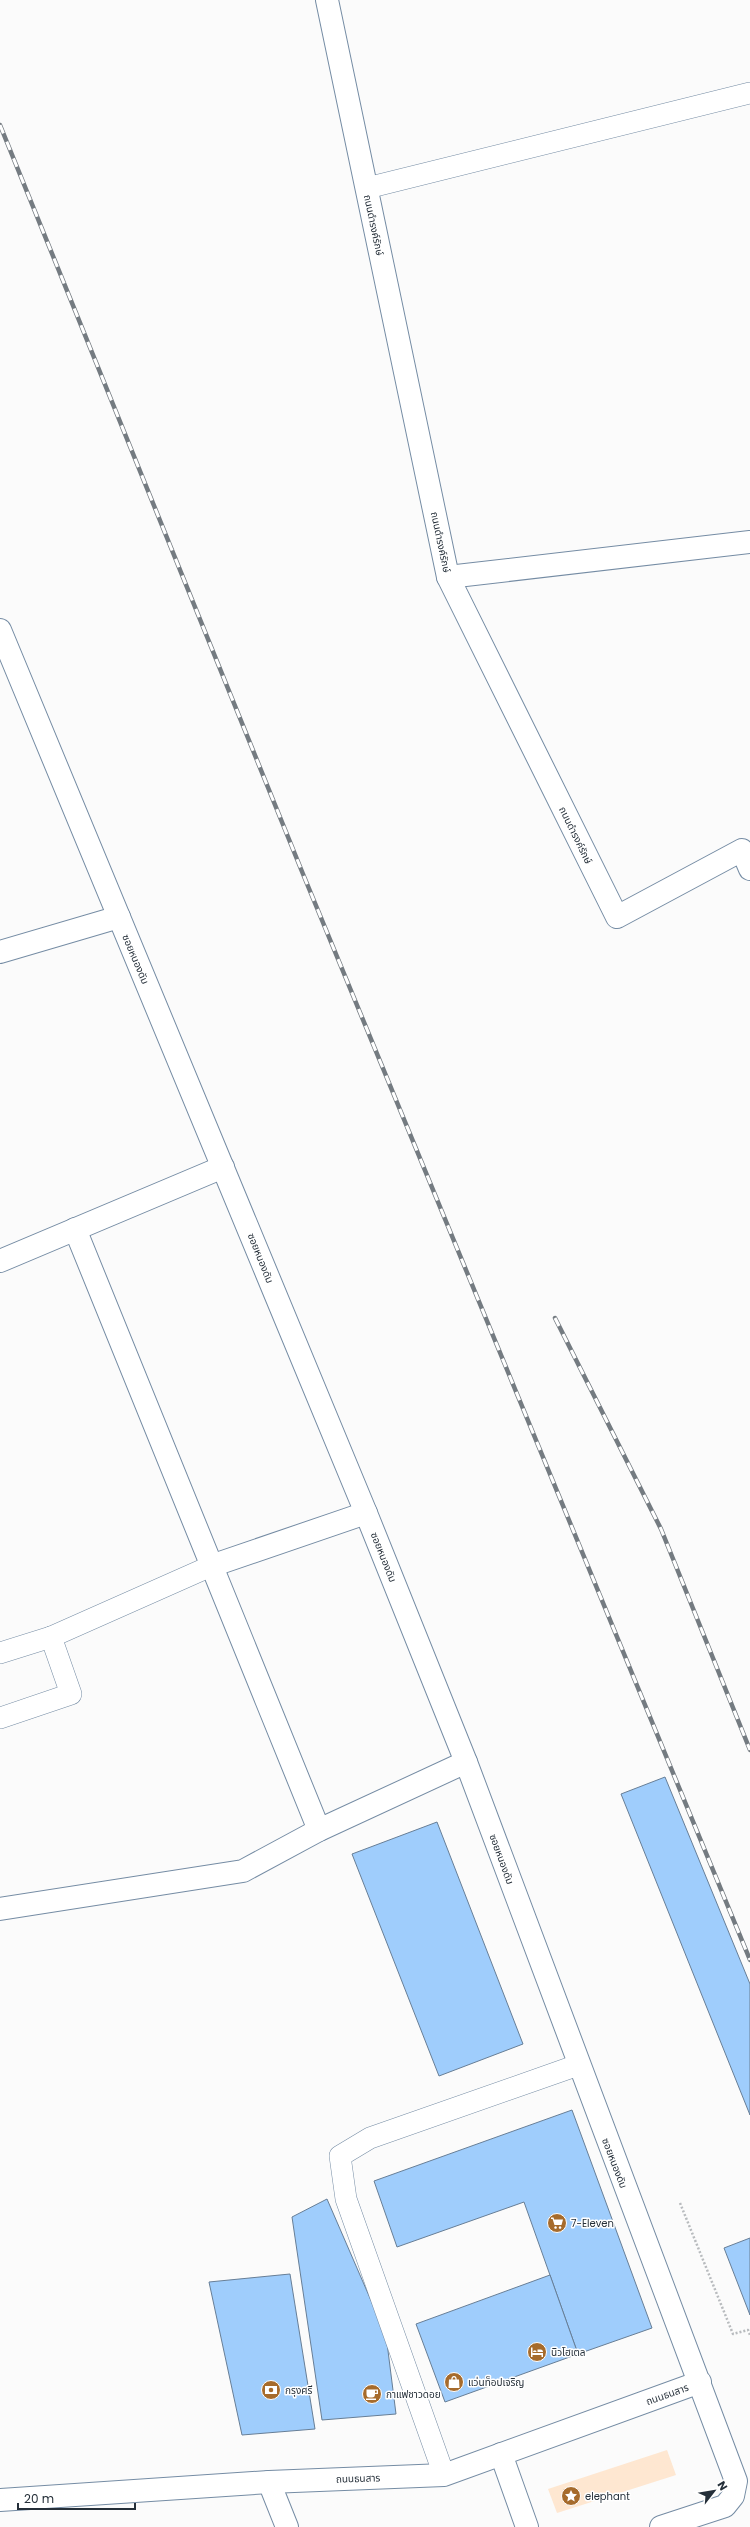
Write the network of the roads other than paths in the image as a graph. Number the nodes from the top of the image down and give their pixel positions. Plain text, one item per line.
1 (327, 0) edge
2 (750, 93) edge
3 (367, 188) junction
4 (750, 542) edge
5 (448, 577) junction
6 (0, 630) edge
7 (747, 855) edge
8 (119, 917) junction
9 (0, 952) edge
10 (223, 1167) junction
11 (76, 1229) junction
12 (0, 1260) edge
13 (366, 1513) junction
14 (211, 1566) junction
15 (51, 1637) junction
16 (0, 1654) edge
17 (0, 1718) edge
18 (466, 1762) junction
19 (319, 1830) junction
20 (0, 1909) edge
21 (578, 2065) junction
22 (700, 2382) junction
23 (501, 2454) junction
24 (444, 2475) junction
25 (269, 2482) junction
26 (0, 2500) edge
27 (286, 2527) edge
28 (527, 2527) edge
29 (661, 2527) edge

1 - 3 street, ถนนดำรงค์รักษ์
2 - 3 lane
3 - 5 street, ถนนดำรงค์รักษ์
4 - 5 street
5 - 7 street, ถนนดำรงค์รักษ์
6 - 8 street, ซอยหนองดัม
8 - 9 street
8 - 10 street, ซอยหนองดัม
10 - 11 street
10 - 13 street, ซอยหนองดัม
11 - 12 street
11 - 14 street
13 - 14 street
13 - 18 street, ซอยหนองดัม
14 - 15 lane
14 - 19 street
15 - 16 lane
15 - 17 lane
18 - 19 street
18 - 21 street, ซอยหนองดัม
19 - 20 street
21 - 22 street, ซอยหนองดัม
21 - 24 lane
22 - 23 street, ถนนธนสาร
22 - 29 street, ซอยหนองดัม
23 - 24 street, ถนนธนสาร
23 - 28 street
24 - 25 street, ถนนธนสาร
25 - 26 street, ถนนธนสาร
25 - 27 street

